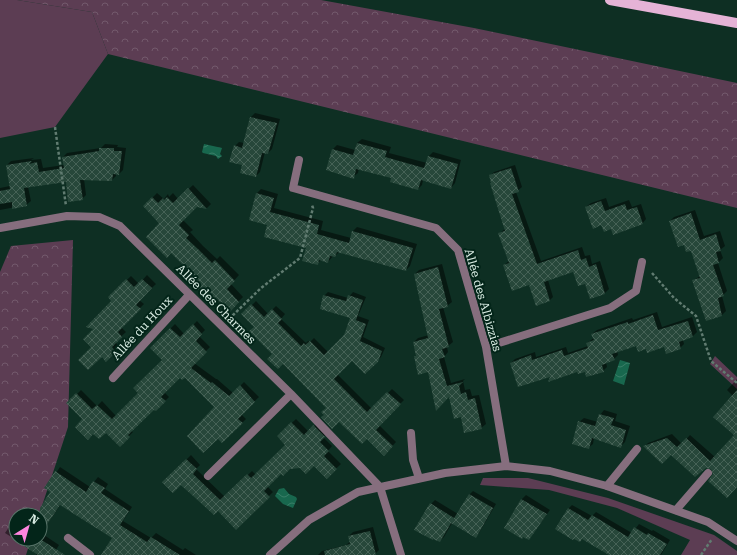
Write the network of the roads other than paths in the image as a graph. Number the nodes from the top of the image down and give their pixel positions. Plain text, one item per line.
1 (610, 0) edge
2 (737, 23) edge
3 (299, 160) dead end
4 (0, 228) edge
5 (642, 262) road end
6 (189, 295) junction
7 (486, 347) junction
8 (113, 378) dead end
9 (290, 394) junction
10 (412, 433) dead end
11 (637, 449) dead end
12 (506, 466) junction
13 (708, 473) dead end
14 (208, 476) dead end
15 (419, 478) junction
16 (606, 486) junction
17 (380, 487) junction
18 (676, 510) junction
19 (68, 538) dead end
20 (737, 541) edge
21 (90, 555) edge
22 (270, 555) edge
23 (401, 555) edge

1 - 2 main road
3 - 7 street, Allée des Albizzias
4 - 6 street, Allée des Charmes
5 - 7 street
6 - 8 street, Allée du Houx
6 - 9 street, Allée des Charmes
7 - 12 street, Allée des Albizzias
9 - 14 street
9 - 17 street, Allée des Charmes
10 - 15 street
11 - 16 street
12 - 15 street
12 - 16 street
13 - 18 street
15 - 17 street
16 - 18 street
17 - 22 street
17 - 23 street
18 - 20 street
19 - 21 street

